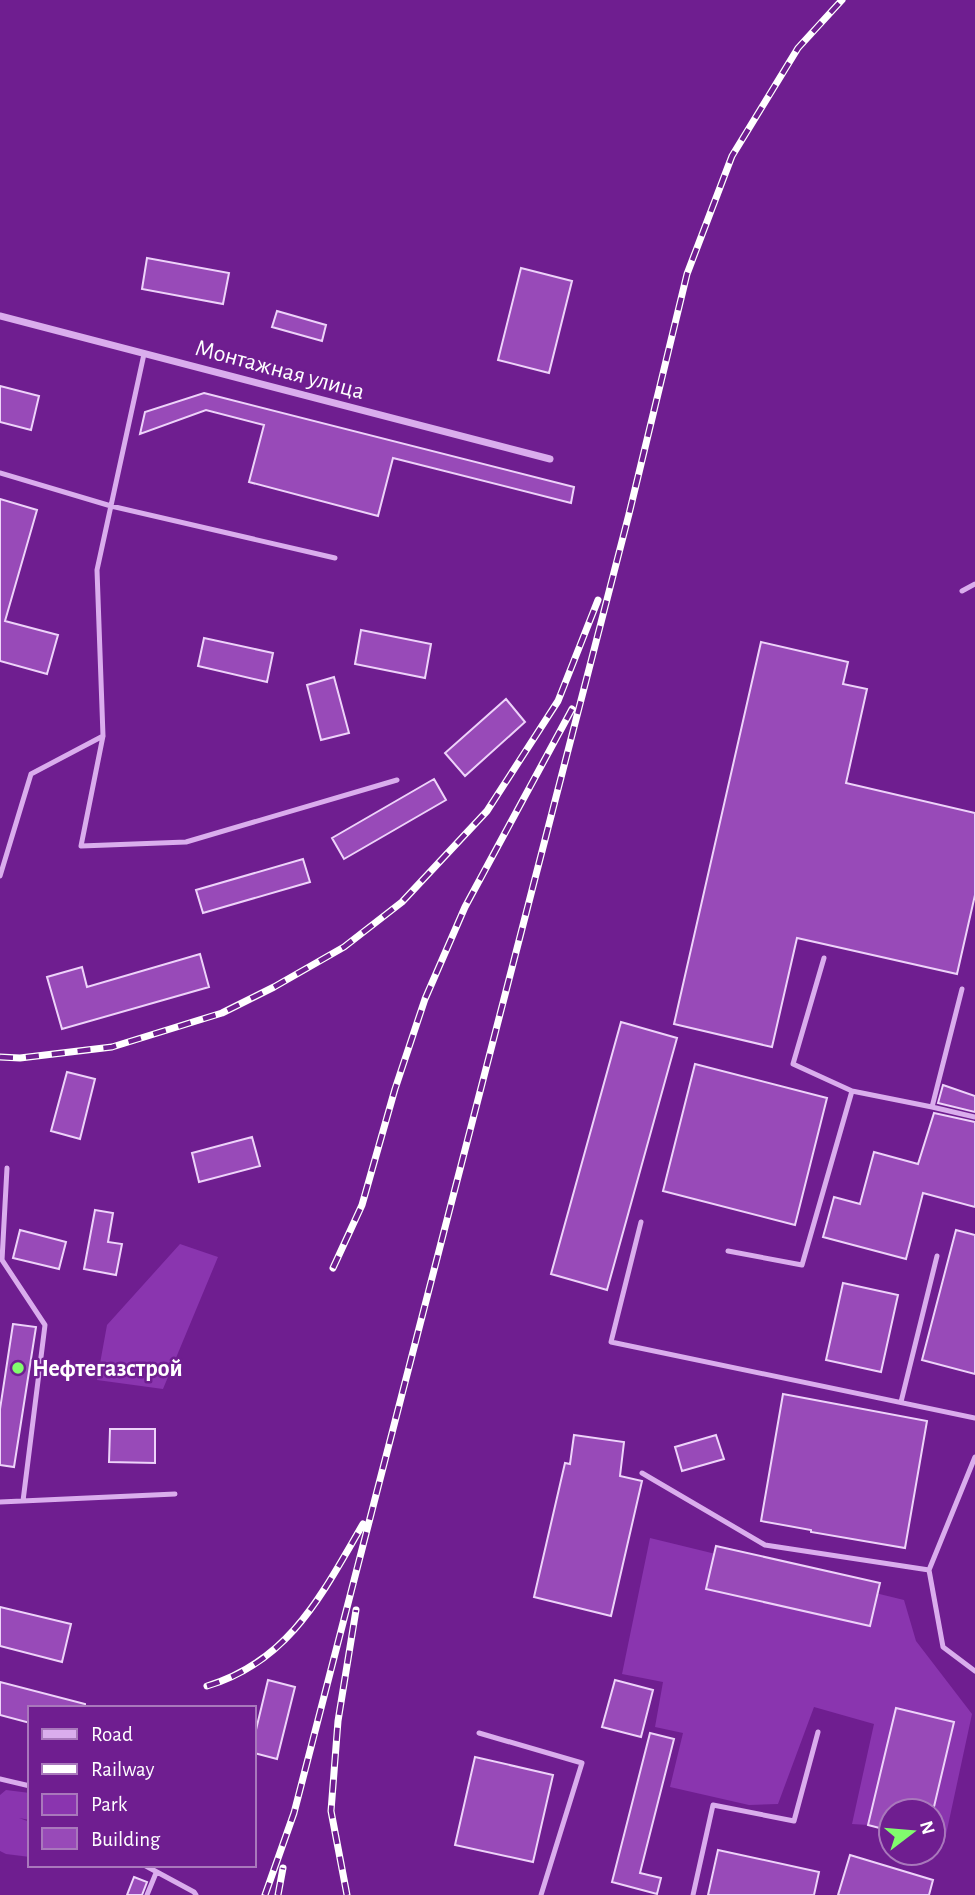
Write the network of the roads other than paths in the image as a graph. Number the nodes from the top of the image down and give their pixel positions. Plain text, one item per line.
1 (0, 316) edge
2 (144, 354) junction
3 (550, 459) dead end
4 (0, 474) edge
5 (111, 506) junction
6 (335, 558) dead end
7 (975, 584) edge
8 (962, 591) dead end
9 (103, 736) junction
10 (397, 780) dead end
11 (0, 876) edge
12 (824, 958) dead end
13 (962, 989) dead end
14 (852, 1091) junction
15 (932, 1108) junction
16 (975, 1117) edge
17 (7, 1168) dead end
18 (641, 1222) dead end
19 (728, 1251) dead end
20 (937, 1256) dead end
21 (901, 1402) junction
22 (975, 1418) edge
23 (975, 1457) edge
24 (642, 1473) dead end
25 (175, 1493) dead end
26 (23, 1501) junction
27 (0, 1502) edge
28 (929, 1570) junction
29 (975, 1671) edge
30 (818, 1732) dead end
31 (479, 1733) dead end
32 (0, 1779) edge
33 (28, 1786) edge
34 (147, 1867) edge
35 (156, 1872) junction
36 (147, 1895) edge
37 (196, 1895) edge
38 (541, 1895) edge
39 (693, 1895) edge

1 - 2 street, Монтажная улица
2 - 3 street, Монтажная улица
2 - 5 lane
4 - 5 lane
5 - 6 lane
5 - 9 lane
7 - 8 lane
9 - 10 lane
9 - 11 lane
12 - 14 lane
13 - 15 lane
14 - 15 lane
14 - 19 lane
15 - 16 lane
17 - 26 lane
18 - 21 lane
20 - 21 lane
21 - 22 lane
23 - 28 lane
24 - 28 lane
25 - 26 lane
26 - 27 lane
28 - 29 lane
30 - 39 lane
31 - 38 lane
32 - 33 lane
34 - 35 lane
35 - 36 lane
35 - 37 lane

